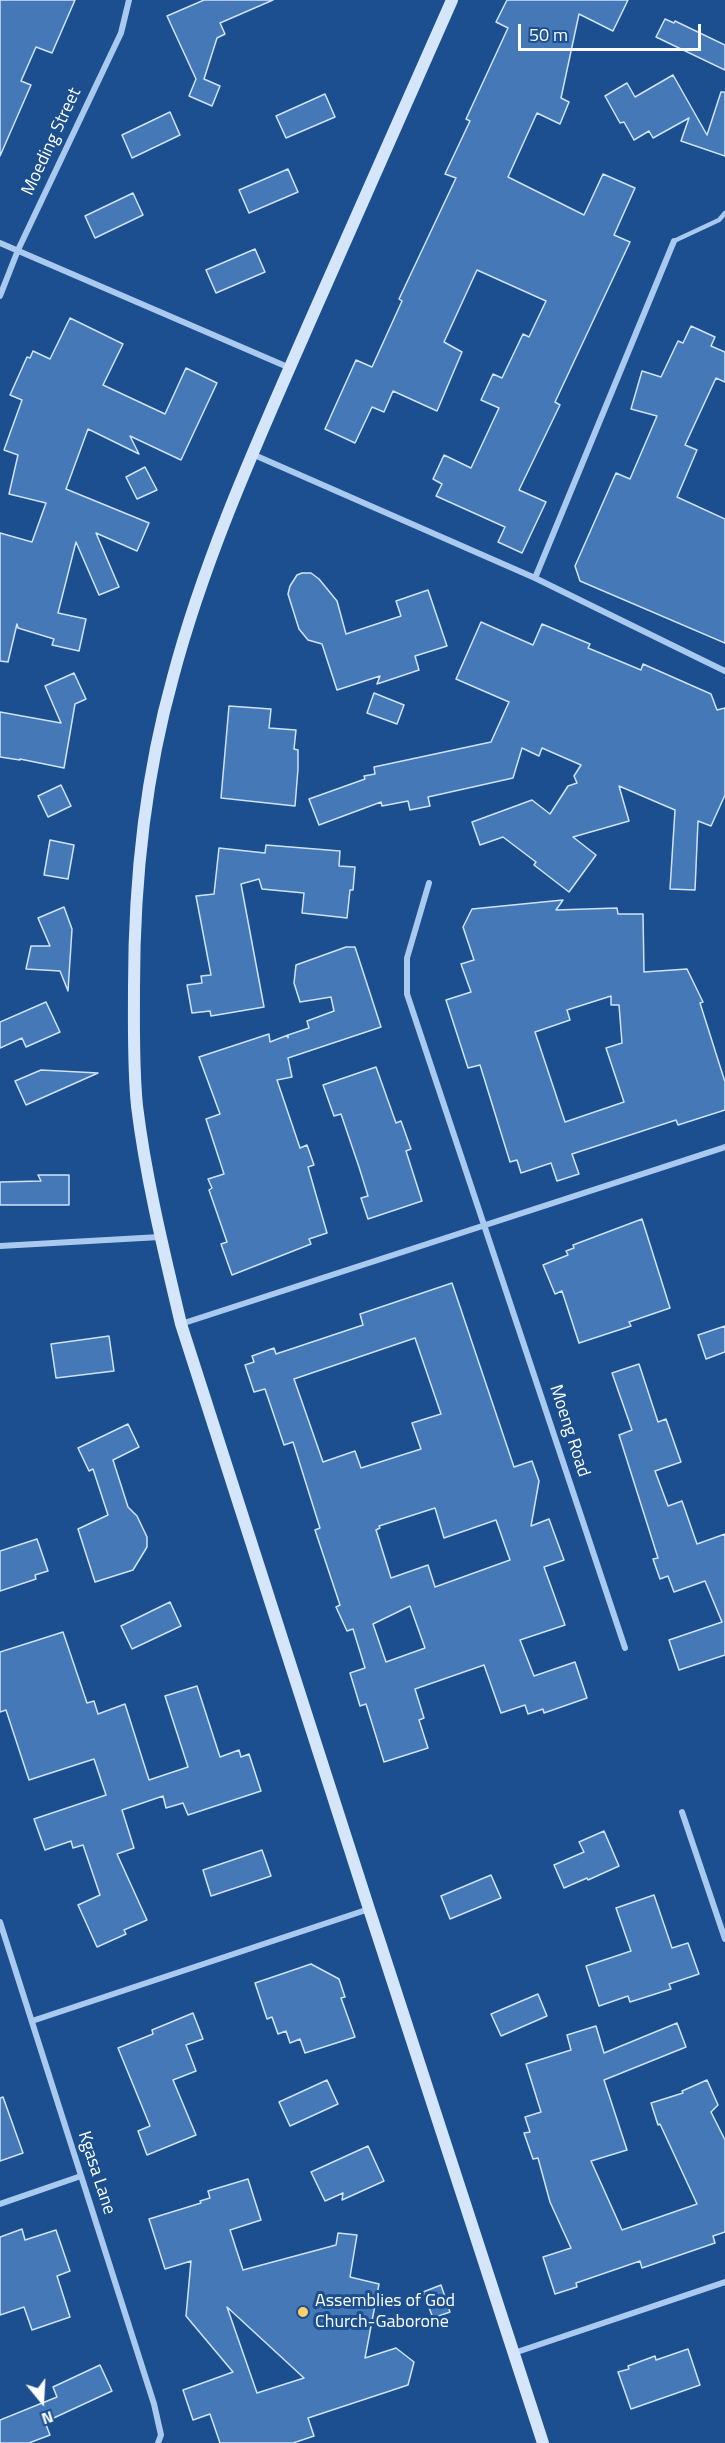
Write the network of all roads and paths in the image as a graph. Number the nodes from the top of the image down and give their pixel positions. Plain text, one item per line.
1 (129, 0) edge
2 (452, 0) edge
3 (725, 213) edge
4 (674, 241) joint
5 (0, 243) edge
6 (18, 250) junction
7 (0, 296) edge
8 (290, 368) junction
9 (252, 454) junction
10 (535, 578) junction
11 (725, 671) edge
12 (429, 883) dead end
13 (725, 1147) edge
14 (484, 1224) junction
15 (160, 1237) junction
16 (0, 1246) edge
17 (182, 1324) junction
18 (625, 1648) dead end
19 (682, 1812) dead end
20 (369, 1909) junction
21 (0, 1922) edge
22 (725, 1939) edge
23 (32, 2021) junction
24 (81, 2176) junction
25 (0, 2204) edge
26 (725, 2282) edge
27 (513, 2353) junction
28 (160, 2435) junction
29 (158, 2443) edge
30 (163, 2443) edge
31 (543, 2443) edge

1 - 6 street, Moeding Street
2 - 8 street
3 - 4 lane
4 - 10 street
5 - 6 street
6 - 7 street, Moeding Street
6 - 8 street
8 - 9 street
9 - 10 street
9 - 15 street
10 - 11 street
12 - 14 street, Moeng Road
13 - 14 street
14 - 17 street
14 - 18 street, Moeng Road
15 - 16 street
15 - 17 street
17 - 20 street
19 - 22 street
20 - 23 street
20 - 27 street
21 - 23 street, Kgasa Lane
23 - 24 street, Kgasa Lane
24 - 25 street
24 - 28 street, Kgasa Lane
26 - 27 street
27 - 31 street
28 - 29 street
28 - 30 lane

